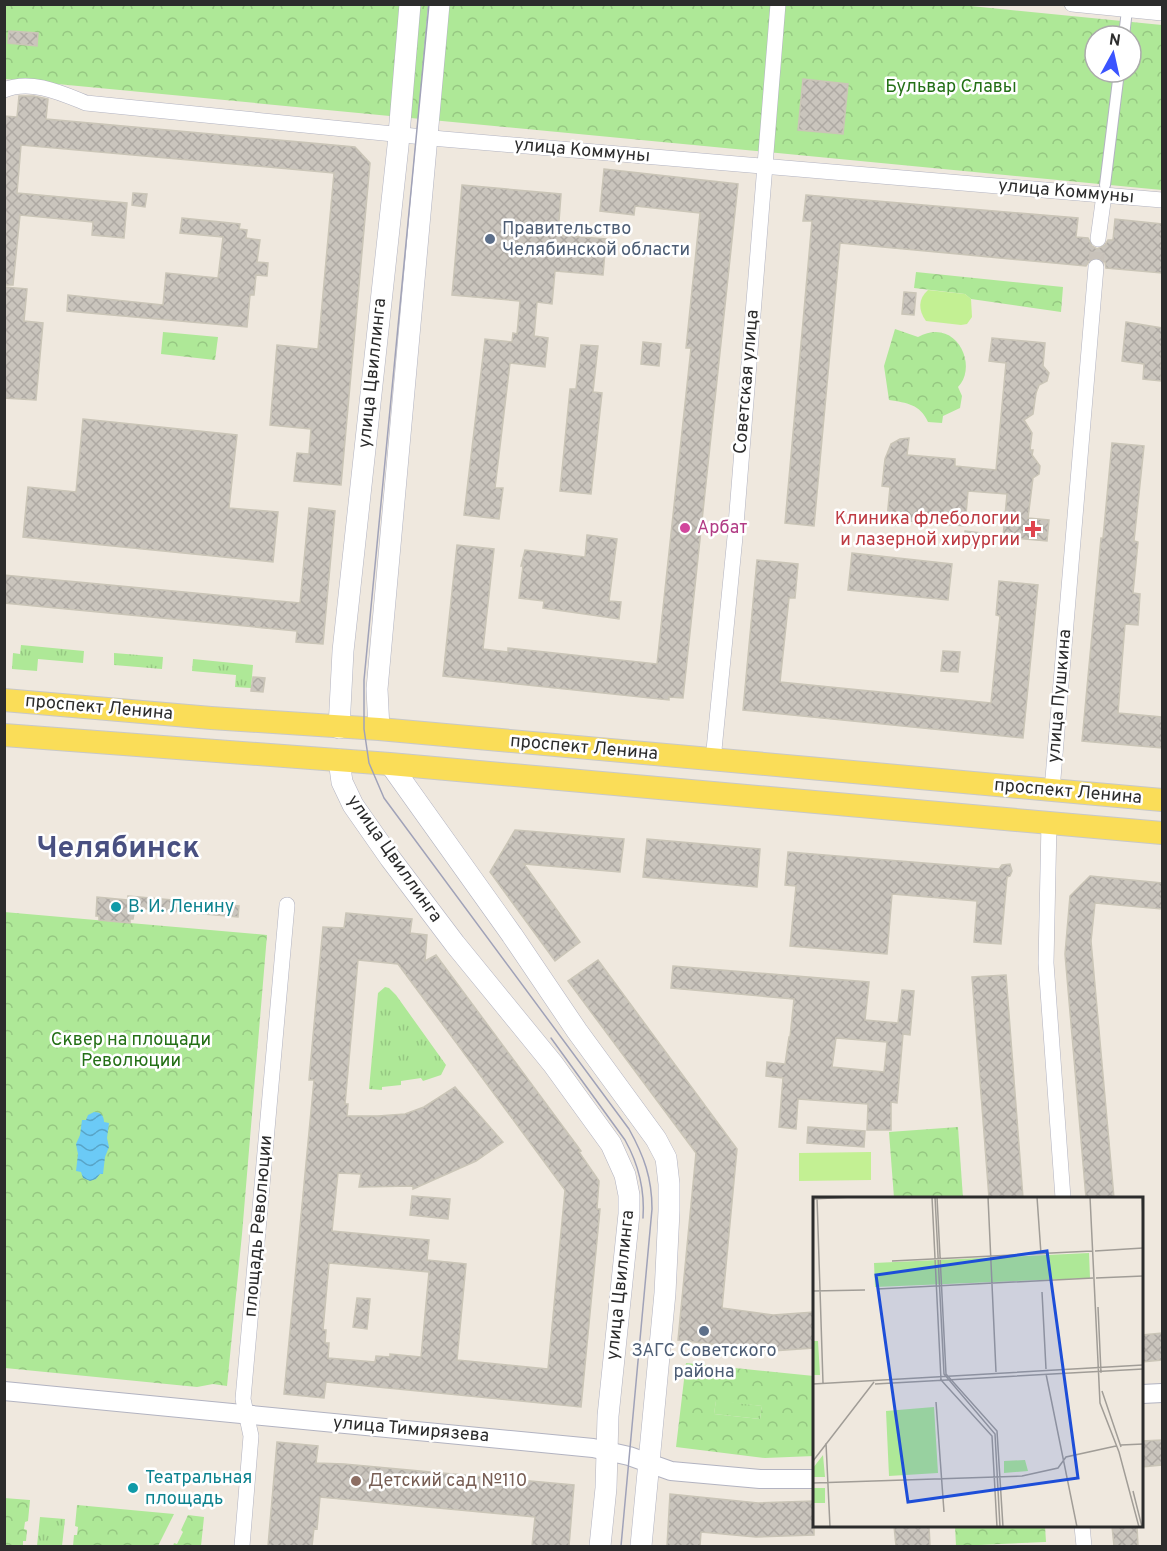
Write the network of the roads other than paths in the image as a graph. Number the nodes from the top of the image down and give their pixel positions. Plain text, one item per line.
1 (410, 4) edge
2 (439, 4) edge
3 (778, 4) edge
4 (1072, 4) edge
5 (1127, 7) edge
6 (1162, 13) edge
7 (1125, 24) edge
8 (1118, 84) edge
9 (4, 90) edge
10 (399, 135) junction
11 (427, 137) junction
12 (764, 166) junction
13 (1105, 190) junction
14 (1162, 200) edge
15 (1098, 239) tunnel mouth
16 (1096, 267) tunnel mouth
17 (4, 700) edge
18 (339, 728) junction
19 (379, 729) junction
20 (4, 735) edge
21 (339, 760) junction
22 (713, 760) junction
23 (390, 764) junction
24 (1052, 790) junction
25 (1162, 800) edge
26 (1049, 823) junction
27 (1162, 833) edge
28 (287, 905) dead end
29 (1063, 1197) edge
30 (4, 1391) edge
31 (1162, 1393) edge
32 (1143, 1394) edge
33 (247, 1415) junction
34 (607, 1450) junction
35 (650, 1464) junction
36 (813, 1479) edge
37 (1082, 1527) edge
38 (242, 1546) edge
39 (600, 1546) edge
40 (641, 1546) edge
41 (1084, 1546) edge

1 - 10 main road, улица Цвиллинга
2 - 11 main road, улица Цвиллинга
3 - 12 street, Советская улица
4 - 5 street
5 - 6 street
5 - 7 street
8 - 13 street
9 - 10 street, улица Коммуны
10 - 11 street, улица Коммуны
10 - 18 main road, улица Цвиллинга
11 - 12 street, улица Коммуны
11 - 19 main road, улица Цвиллинга
12 - 13 street, улица Коммуны
12 - 22 street, Советская улица
13 - 14 street, улица Коммуны
13 - 15 street
16 - 24 street, улица Пушкина
17 - 18 main road, проспект Ленина
18 - 19 main road, проспект Ленина
18 - 21 main road, улица Цвиллинга
19 - 22 main road, проспект Ленина
19 - 23 main road, улица Цвиллинга
20 - 21 main road, проспект Ленина
21 - 23 main road, проспект Ленина
21 - 34 main road, улица Цвиллинга
22 - 24 main road, проспект Ленина
23 - 26 main road, проспект Ленина
23 - 35 main road, улица Цвиллинга
24 - 25 main road, проспект Ленина
24 - 26 main road, улица Пушкина
26 - 27 main road, проспект Ленина
26 - 29 street, улица Пушкина
28 - 33 street, площадь Революции
30 - 33 street, улица Тимирязева
31 - 32 street
33 - 34 street, улица Тимирязева
33 - 38 street, площадь Революции
34 - 35 street, улица Тимирязева
34 - 39 main road, улица Цвиллинга
35 - 36 street, улица Тимирязева
35 - 40 main road, улица Цвиллинга
37 - 41 street

